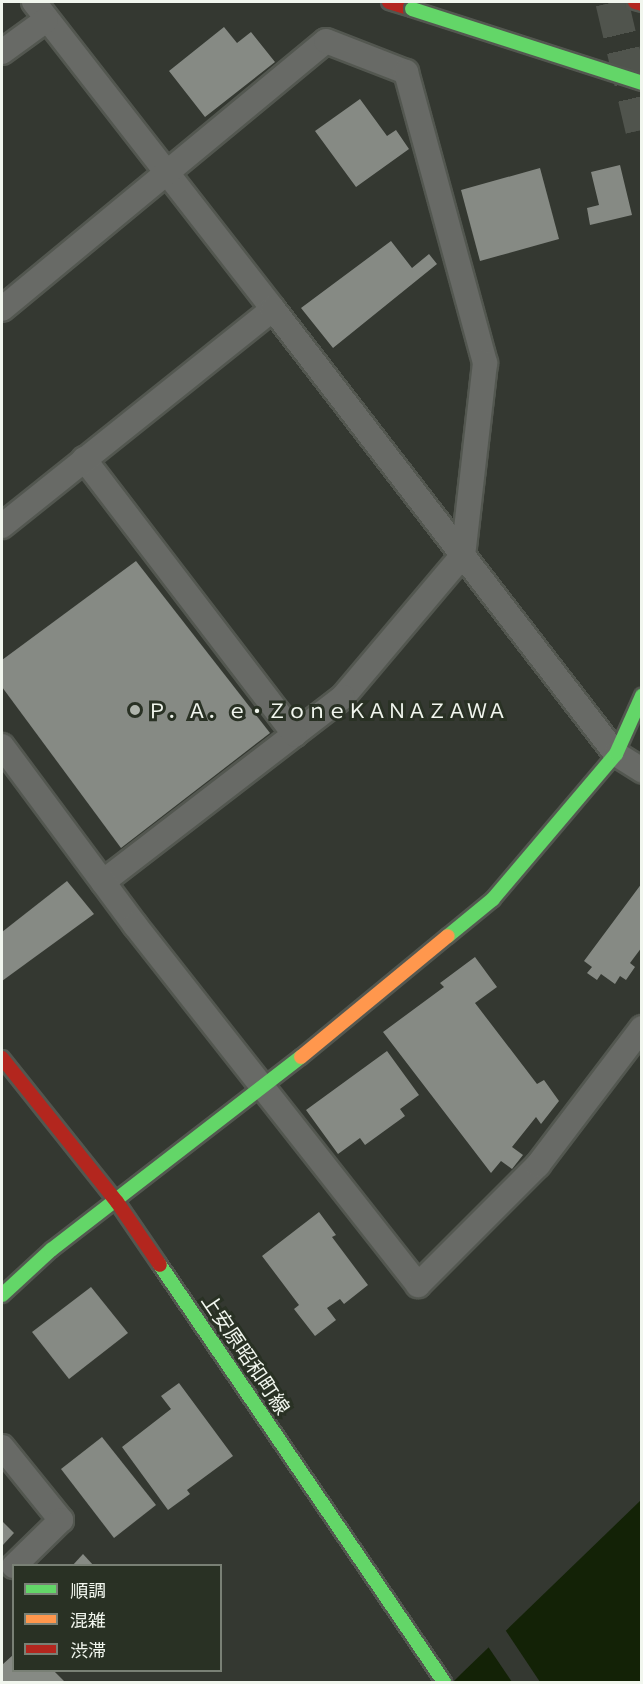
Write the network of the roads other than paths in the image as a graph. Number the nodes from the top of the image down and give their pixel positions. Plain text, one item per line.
1 (389, 2) edge
2 (635, 2) edge
3 (642, 4) edge
4 (40, 11) edge
5 (2, 52) edge
6 (642, 83) edge
7 (168, 174) junction
8 (2, 309) edge
9 (273, 309) junction
10 (84, 459) junction
11 (5, 515) edge
12 (463, 555) junction
13 (642, 696) edge
14 (294, 735) junction
15 (2, 746) edge
16 (616, 754) junction
17 (642, 770) edge
18 (103, 882) junction
19 (642, 1028) edge
20 (2, 1059) edge
21 (262, 1089) junction
22 (117, 1202) junction
23 (2, 1295) edge
24 (2, 1447) edge
25 (16, 1564) edge
26 (444, 1683) edge

1 - 6 main road, bridge
2 - 3 main road
4 - 5 street
4 - 7 street
7 - 8 street
7 - 9 street
7 - 12 street
9 - 10 street
9 - 12 street
10 - 11 street
10 - 14 street
12 - 14 street
12 - 16 street
13 - 16 main road
14 - 18 street
15 - 18 street
16 - 17 street
16 - 21 main road
18 - 21 street
19 - 21 street
20 - 22 main road, 上安原昭和町線
21 - 22 main road
22 - 23 main road
22 - 26 main road, 上安原昭和町線
24 - 25 street

